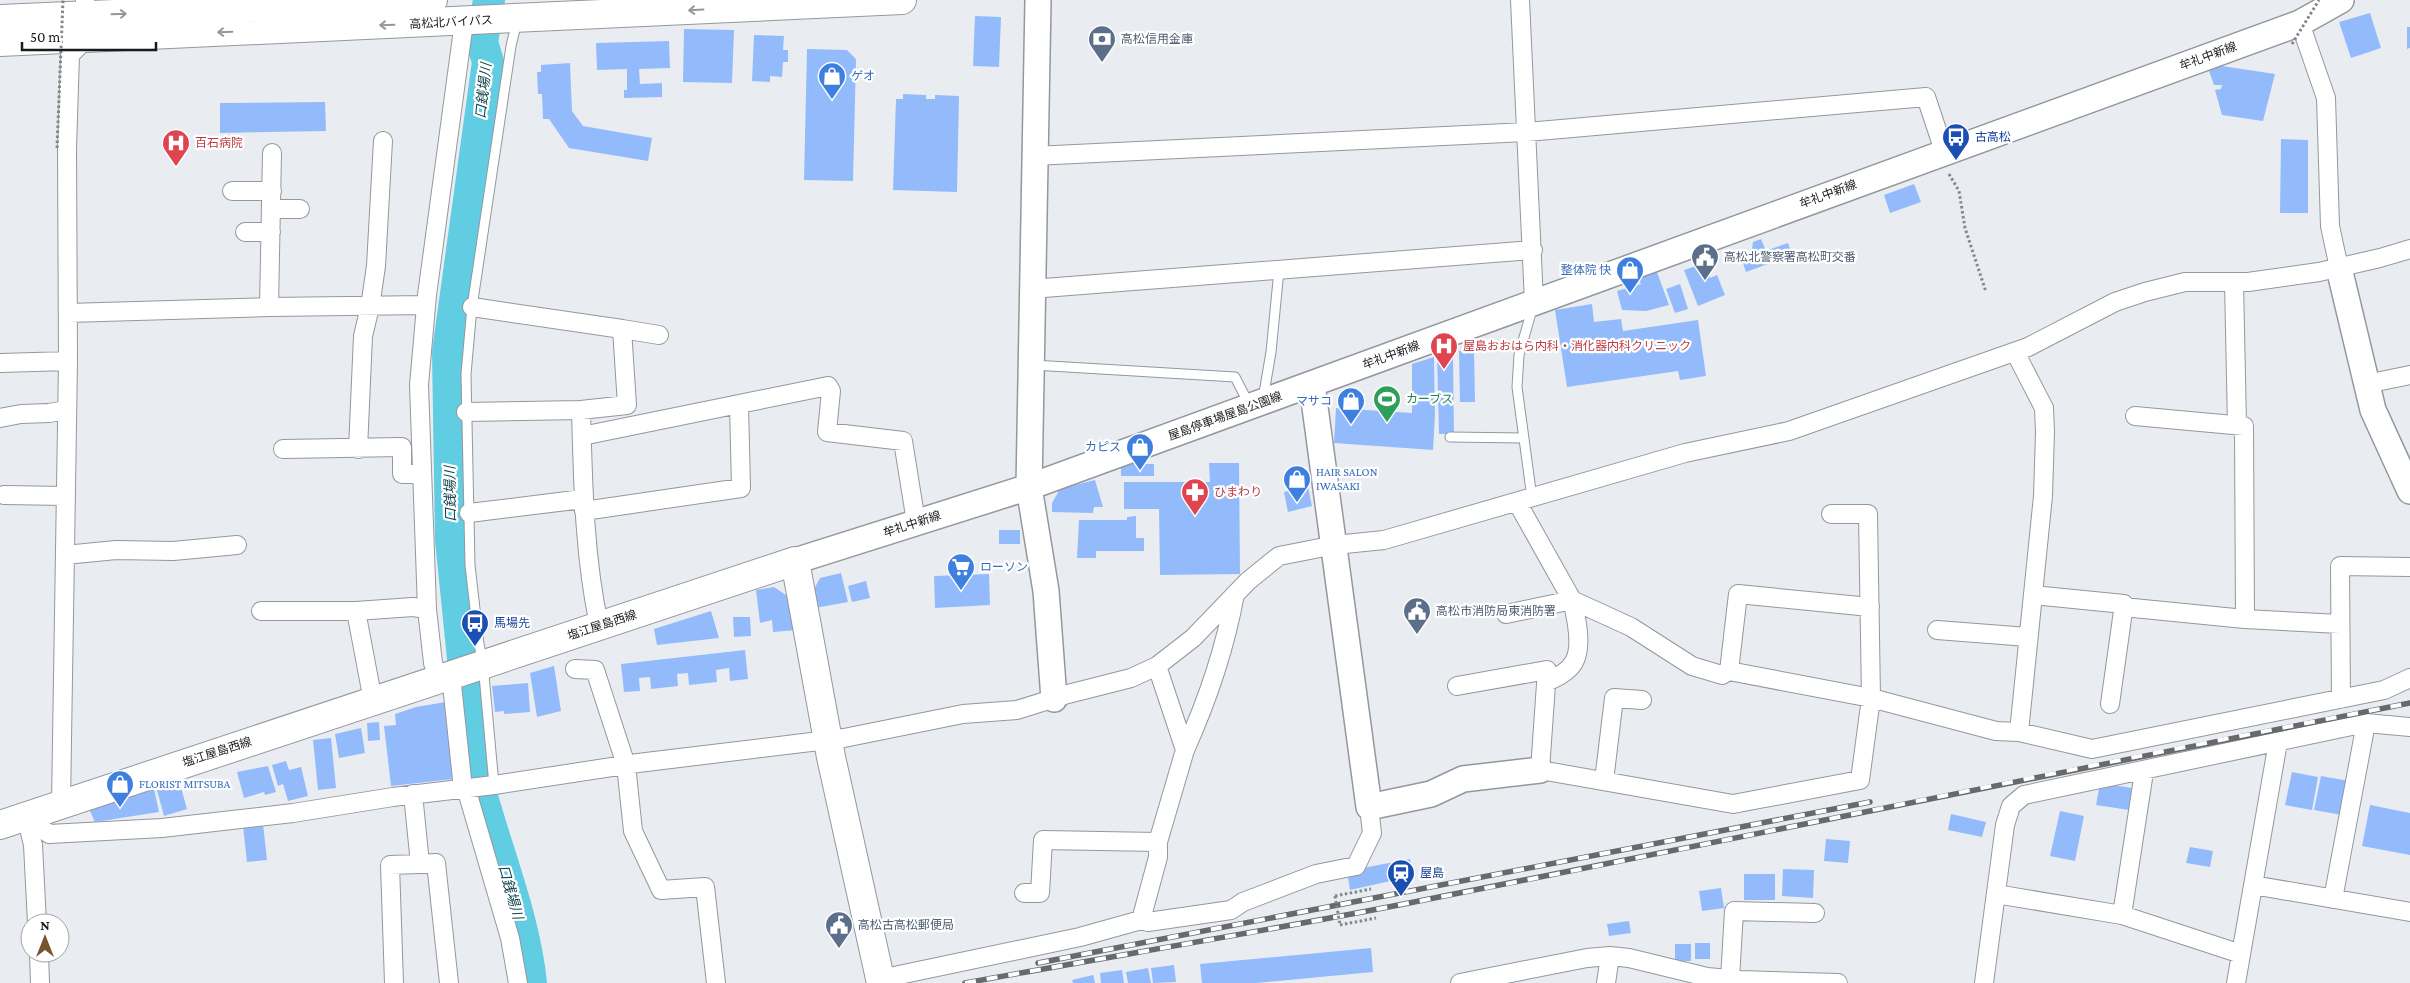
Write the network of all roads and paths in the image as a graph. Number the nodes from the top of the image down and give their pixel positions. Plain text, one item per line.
1 (63, 0) edge
2 (433, 0) edge
3 (902, 0) edge
4 (1038, 0) edge
5 (1520, 0) edge
6 (2319, 0) edge
7 (2341, 0) edge
8 (351, 2) edge
9 (86, 18) edge
10 (0, 19) edge
11 (516, 19) junction
12 (467, 22) junction
13 (2296, 33) junction
14 (0, 42) edge
15 (1527, 132) junction
16 (383, 141) dead end
17 (57, 148) dead end
18 (272, 153) dead end
19 (1034, 156) junction
20 (1946, 161) junction
21 (232, 191) dead end
22 (272, 191) junction
23 (271, 209) junction
24 (300, 209) dead end
25 (245, 232) dead end
26 (271, 232) junction
27 (2410, 249) edge
28 (1533, 250) junction
29 (2339, 268) junction
30 (1279, 270) junction
31 (2234, 282) junction
32 (1031, 289) junction
33 (1986, 292) dead end
34 (1534, 302) junction
35 (426, 306) junction
36 (270, 307) junction
37 (370, 307) junction
38 (472, 307) junction
39 (68, 313) junction
40 (622, 329) junction
41 (659, 335) dead end
42 (2015, 352) junction
43 (68, 361) junction
44 (0, 363) edge
45 (1031, 365) junction
46 (2410, 375) edge
47 (2366, 384) junction
48 (1312, 385) junction
49 (739, 404) junction
50 (628, 405) junction
51 (1257, 405) junction
52 (67, 410) junction
53 (581, 410) junction
54 (466, 412) junction
55 (2135, 416) dead end
56 (0, 418) edge
57 (2237, 425) junction
58 (629, 426) junction
59 (582, 436) junction
60 (1450, 437) dead end
61 (1523, 438) junction
62 (283, 449) dead end
63 (358, 449) junction
64 (422, 474) junction
65 (1029, 487) junction
66 (2410, 489) edge
67 (4, 495) dead end
68 (66, 496) junction
69 (1524, 500) junction
70 (584, 505) junction
71 (469, 513) junction
72 (1831, 514) dead end
73 (916, 522) junction
74 (237, 545) dead end
75 (1335, 545) junction
76 (65, 555) junction
77 (795, 561) junction
78 (2410, 567) edge
79 (1236, 594) junction
80 (2032, 595) junction
81 (1572, 600) junction
82 (1870, 607) junction
83 (2123, 607) junction
84 (427, 609) junction
85 (261, 611) dead end
86 (356, 611) junction
87 (1506, 614) dead end
88 (2245, 619) junction
89 (2340, 624) junction
90 (600, 626) junction
91 (1936, 630) dead end
92 (2028, 637) junction
93 (1157, 666) junction
94 (575, 669) dead end
95 (1728, 671) junction
96 (461, 672) junction
97 (2410, 678) edge
98 (1546, 682) junction
99 (1457, 686) dead end
100 (1871, 698) junction
101 (1054, 699) junction
102 (2341, 699) junction
103 (1642, 700) dead end
104 (373, 701) junction
105 (2110, 704) dead end
106 (2366, 723) junction
107 (2410, 727) edge
108 (2019, 732) junction
109 (828, 740) junction
110 (2278, 742) junction
111 (1185, 750) junction
112 (626, 765) junction
113 (1540, 770) junction
114 (2144, 772) junction
115 (1604, 781) junction
116 (492, 785) junction
117 (466, 788) junction
118 (413, 794) junction
119 (62, 804) junction
120 (1368, 807) junction
121 (26, 816) junction
122 (0, 825) edge
123 (1158, 842) junction
124 (420, 864) junction
125 (2253, 885) junction
126 (1372, 889) dead end
127 (1024, 893) dead end
128 (1996, 894) junction
129 (2333, 899) junction
130 (2410, 912) edge
131 (37, 913) edge
132 (1815, 913) dead end
133 (2122, 915) junction
134 (1376, 918) dead end
135 (1141, 920) junction
136 (2241, 954) junction
137 (1610, 956) junction
138 (39, 963) edge
139 (1680, 977) edge
140 (1730, 979) junction
141 (880, 981) edge
142 (1768, 982) edge
143 (40, 983) edge
144 (394, 983) edge
145 (449, 983) edge
146 (518, 983) edge
147 (716, 983) edge
148 (1460, 983) edge
149 (1606, 983) edge
150 (1838, 983) edge
151 (1984, 983) edge
152 (2236, 983) edge

1 - 17 path, bridge
2 - 8 main road, 高松北バイパス
3 -> 11 main road, 高松北バイパス
4 - 19 main road
5 - 15 street
6 - 13 path, bridge
7 - 13 main road, 牟礼中新線
9 -> 8 main road, 高松北バイパス
9 - 10 main road, 高松北バイパス
12 -> 9 main road, 高松北バイパス
9 - 14 main road, 高松北バイパス
9 - 39 street
11 - 12 main road, 高松北バイパス
11 - 38 lane
12 - 35 street
13 - 20 main road, 牟礼中新線
13 - 29 street
15 - 19 street
15 - 20 street
15 - 28 street
16 - 37 street
18 - 22 street
19 - 32 main road
20 - 33 path
20 - 34 main road, 牟礼中新線
21 - 22 street
22 - 23 street
23 - 24 street
23 - 26 street
25 - 26 street
26 - 36 street
27 - 29 street
28 - 30 street
28 - 34 street
29 - 31 street
29 - 47 main road
30 - 32 street
30 - 51 lane
31 - 42 street
31 - 57 street
32 - 45 main road
34 - 48 main road, 牟礼中新線
34 - 61 lane
35 - 37 street
35 - 64 street
36 - 37 street
36 - 39 street
37 - 63 street
38 - 40 street
38 - 54 lane
39 - 43 street
40 - 41 street
40 - 50 street
42 - 69 street
42 - 80 street
43 - 44 street
43 - 52 street
45 - 51 lane
45 - 65 main road
46 - 47 street
47 - 66 main road
48 - 51 main road, 屋島停車場屋島公園線
48 - 75 main road
49 - 58 street
49 - 70 street
49 - 73 street
50 - 53 street
50 - 58 street
51 - 65 main road, 屋島停車場屋島公園線
52 - 56 street
52 - 68 street
53 - 54 street
53 - 59 street
54 - 71 lane
55 - 57 street
57 - 88 street
58 - 59 street
59 - 70 street
60 - 61 lane
61 - 69 lane
62 - 63 street
63 - 64 street
64 - 84 street
65 - 73 main road, 牟礼中新線
65 - 101 main road
67 - 68 street
68 - 76 street
69 - 75 street
69 - 81 street
70 - 71 street
70 - 90 street
71 - 96 lane
72 - 82 street
73 - 77 main road, 牟礼中新線
74 - 76 street
75 - 79 street
75 - 120 main road
76 - 119 street
77 - 90 main road, 塩江屋島西線
77 - 109 main road
78 - 89 street
79 - 93 street
79 - 111 street
80 - 83 street
80 - 92 street
81 - 87 street
81 - 95 street
81 - 98 street
82 - 95 street
82 - 100 street
83 - 88 street
83 - 105 street
84 - 86 street
84 - 96 street
85 - 86 street
86 - 104 street
88 - 89 street
89 - 102 street
90 - 96 main road, 塩江屋島西線
91 - 92 street
92 - 108 street
93 - 101 street
93 - 111 street
94 - 112 street
95 - 100 street
96 - 104 main road, 塩江屋島西線
96 - 116 lane
96 - 117 street
97 - 102 street
98 - 99 street
98 - 113 street
100 - 108 street
100 - 115 street
101 - 109 street
102 - 108 street
103 - 115 street
104 - 119 main road, 塩江屋島西線
106 - 107 street
106 - 110 street
106 - 129 street
109 - 112 street
109 - 141 main road
110 - 114 street
110 - 125 street
111 - 123 street
112 - 116 street
112 - 147 street
113 - 115 street
113 - 120 main road
114 - 128 street
114 - 133 street
116 - 117 street
117 - 118 street
117 - 146 street
118 - 121 street
118 - 124 street
119 - 121 main road, 塩江屋島西線
120 - 135 street
121 - 122 main road, 塩江屋島西線
121 - 131 street
123 - 127 street
123 - 135 street
124 - 144 street
124 - 145 street
125 - 129 street
125 - 136 street
126 - 134 path, bridge
128 - 133 street
128 - 151 street
129 - 130 street
132 - 140 street
133 - 136 street
135 - 141 street
136 - 152 street
137 - 139 street
137 - 148 street
137 - 149 street
138 - 143 street
139 - 140 street
140 - 142 street
142 - 150 street

